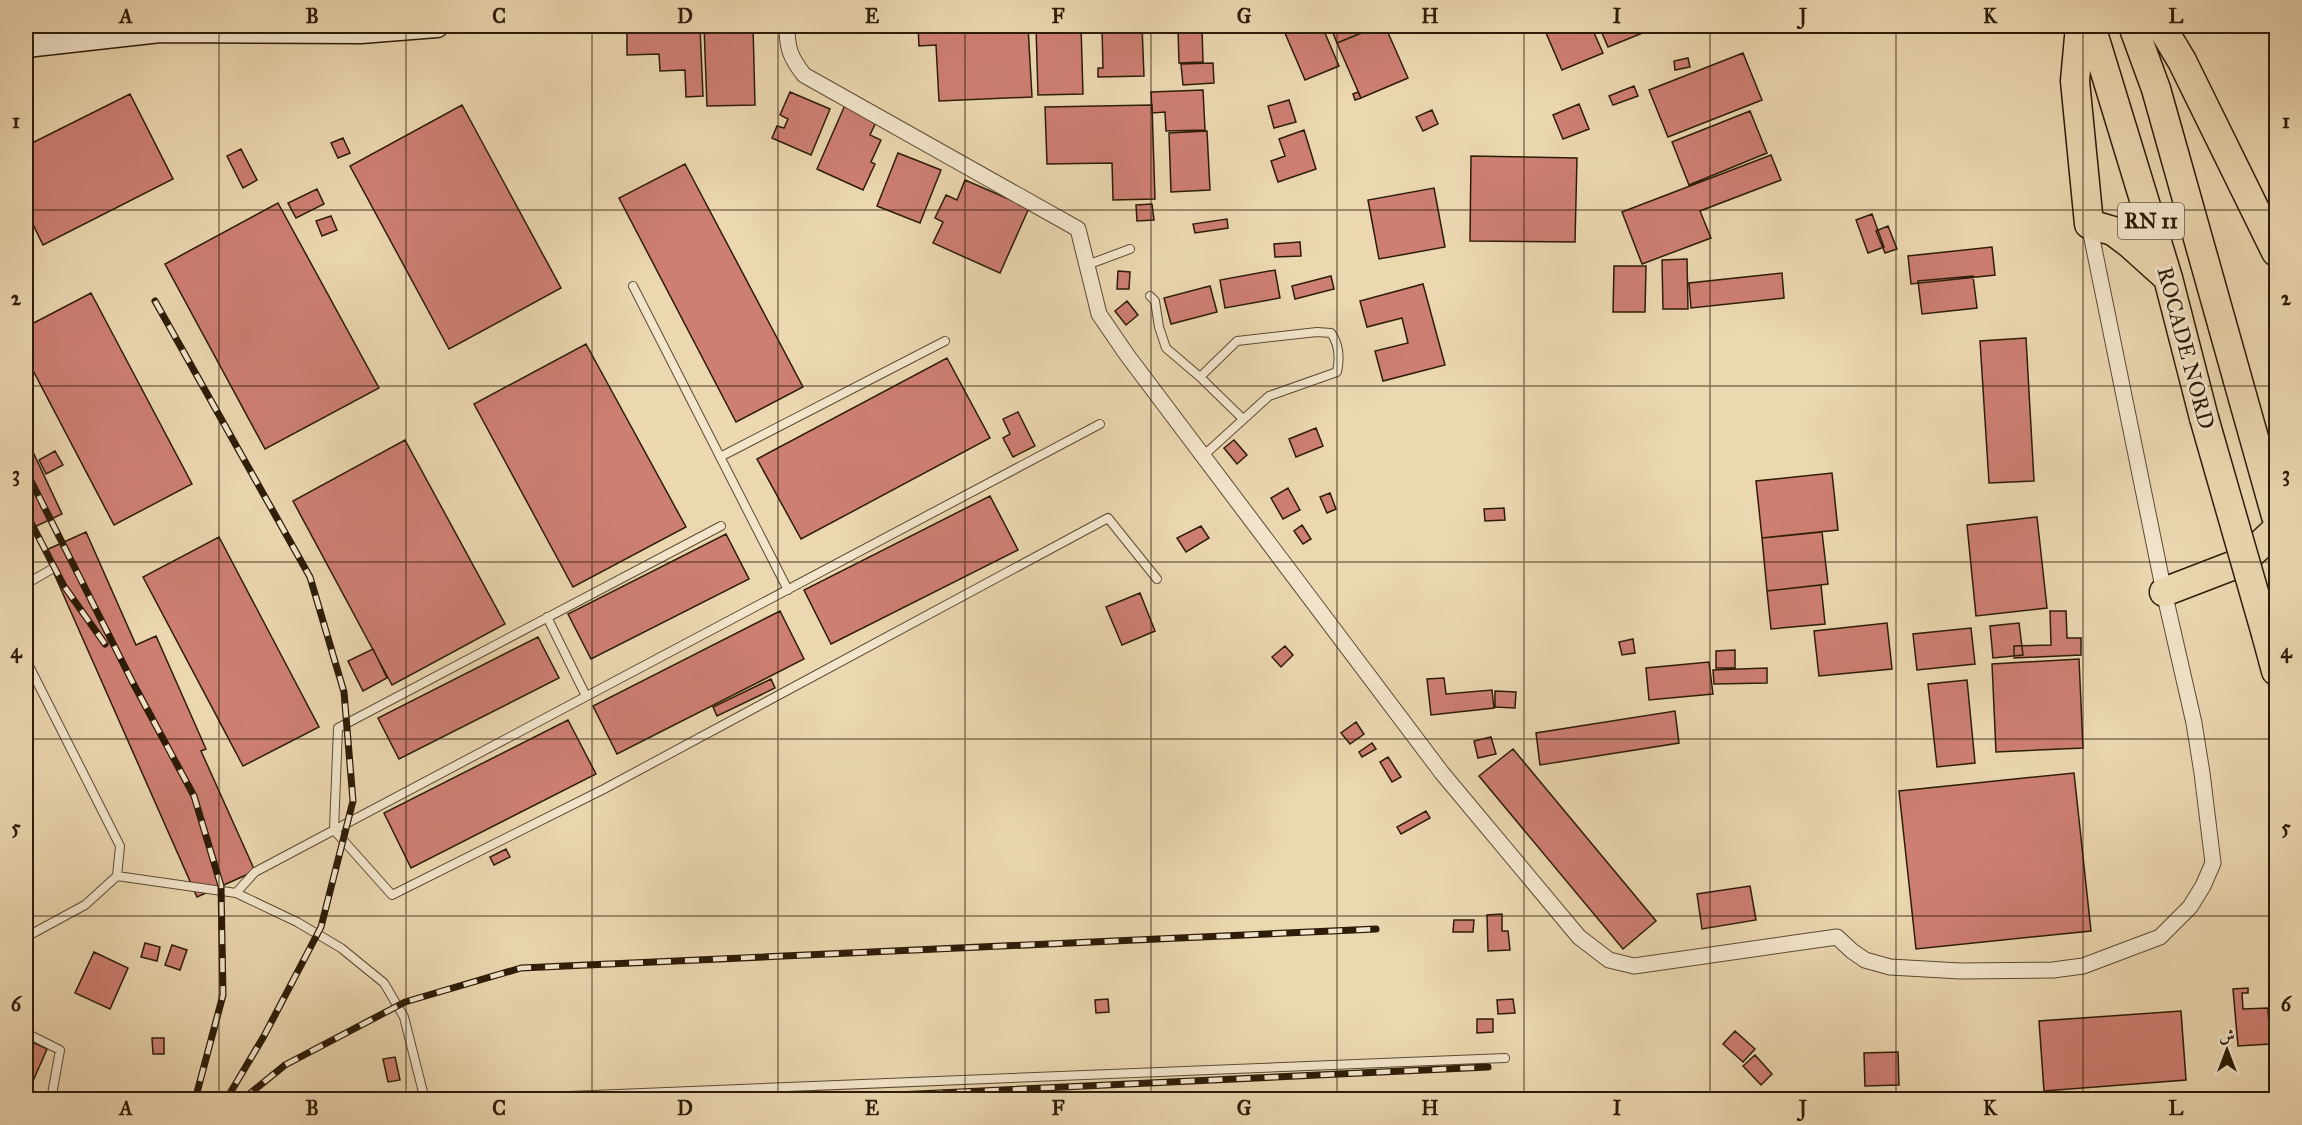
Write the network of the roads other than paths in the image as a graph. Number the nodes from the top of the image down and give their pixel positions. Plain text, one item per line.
1 (429, 26) edge
2 (787, 26) edge
3 (2080, 26) edge
4 (2091, 26) edge
5 (2133, 26) edge
6 (2161, 26) edge
7 (298, 29) edge
8 (88, 32) edge
9 (26, 46) edge
10 (2089, 224) junction
11 (1130, 249) dead end
12 (2277, 252) edge
13 (1087, 265) junction
14 (2168, 278) junction
15 (633, 285) dead end
16 (1150, 296) dead end
17 (945, 341) dead end
18 (1200, 377) junction
19 (1243, 419) junction
20 (1100, 424) dead end
21 (1203, 456) junction
22 (720, 457) junction
23 (2277, 516) edge
24 (721, 526) dead end
25 (2277, 530) edge
26 (52, 569) dead end
27 (1157, 579) dead end
28 (26, 584) edge
29 (788, 590) junction
30 (2164, 592) junction
31 (547, 617) junction
32 (26, 660) edge
33 (2277, 671) edge
34 (586, 696) junction
35 (334, 830) junction
36 (117, 876) junction
37 (236, 893) junction
38 (26, 937) edge
39 (26, 1033) edge
40 (1505, 1058) dead end
41 (51, 1100) edge
42 (425, 1100) edge
43 (469, 1100) edge

1 - 7 street
2 - 13 street
3 - 10 highway
4 - 14 highway, ROCADE NORD / RN 11
5 - 23 highway, ROCADE NORD / RN 11
6 - 12 highway
7 - 8 street
8 - 9 street
10 - 14 highway
10 - 30 street
11 - 13 lane
13 - 21 street
14 - 33 highway, ROCADE NORD / RN 11, bridge
15 - 22 lane
16 - 18 lane
17 - 22 lane
18 - 19 lane
18 - 19 lane
19 - 21 lane
20 - 29 lane
21 - 30 street
22 - 29 lane
24 - 31 lane
25 - 30 highway
26 - 28 lane
27 - 35 lane
29 - 34 lane
31 - 34 lane
31 - 35 lane
32 - 36 lane
34 - 35 lane
35 - 37 lane
36 - 37 lane
36 - 38 lane
37 - 42 lane
39 - 41 lane
40 - 43 lane

